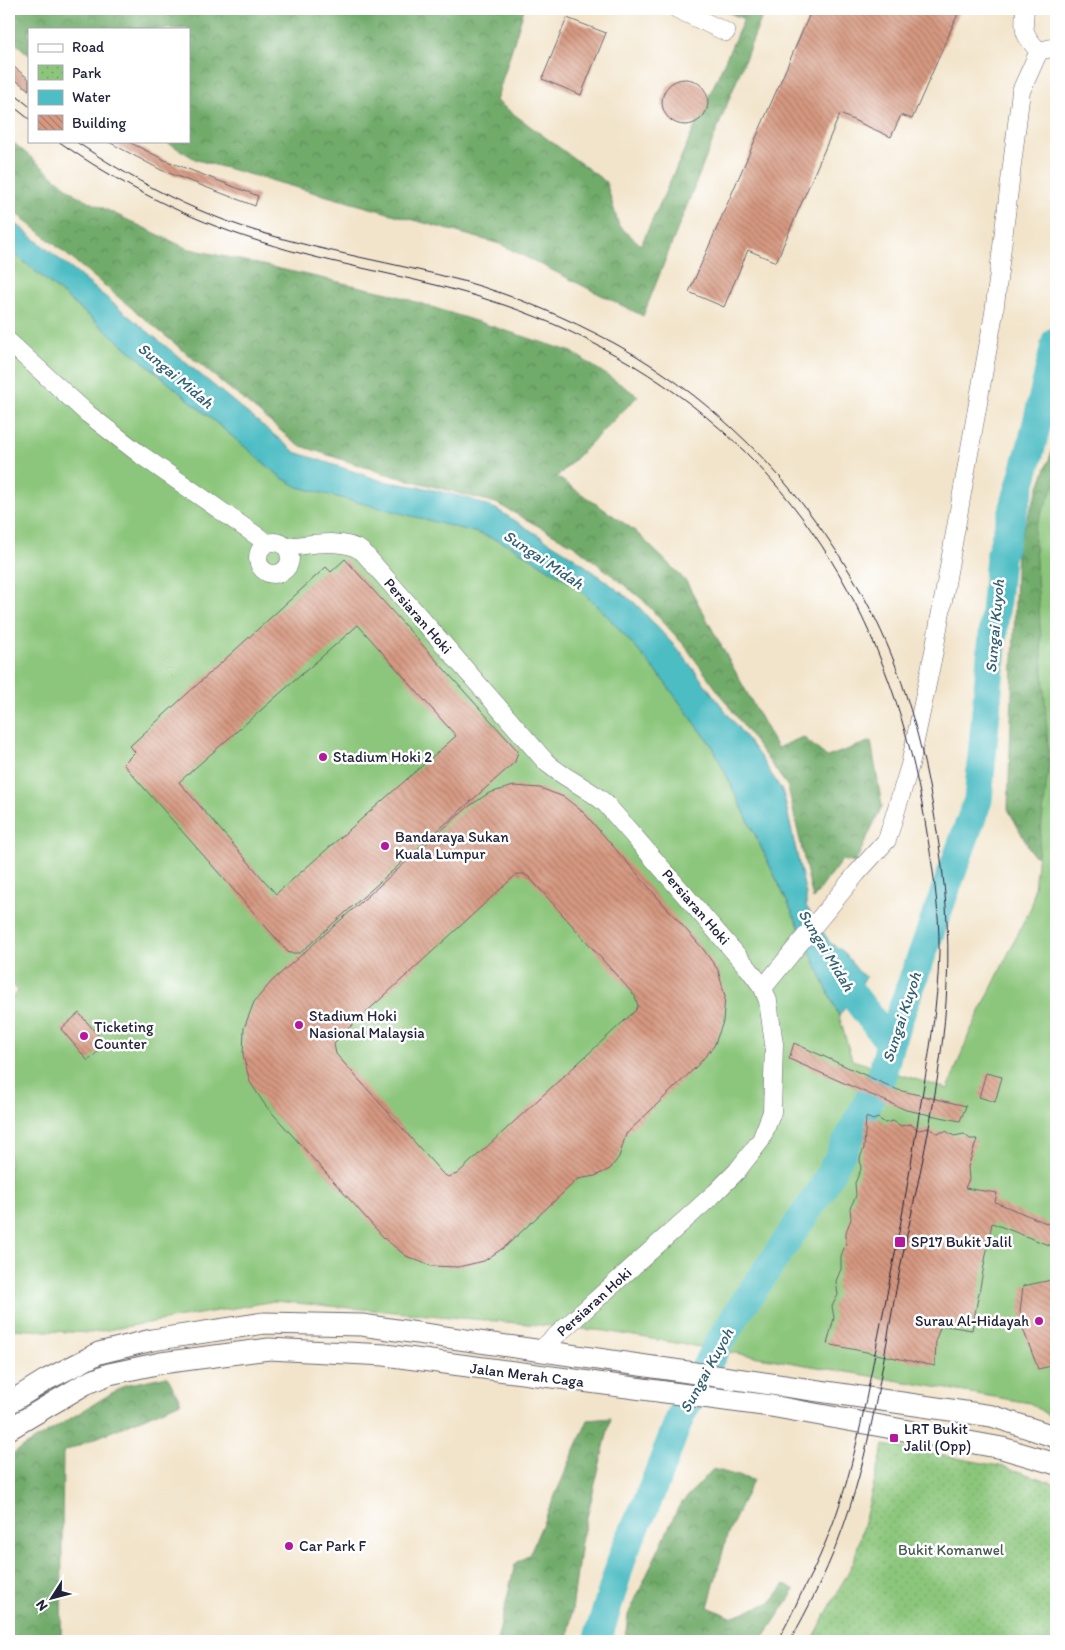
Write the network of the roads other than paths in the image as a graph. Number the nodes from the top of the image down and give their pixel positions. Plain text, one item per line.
1 (1025, 9) edge
2 (681, 10) edge
3 (726, 32) dead end
4 (1056, 47) edge
5 (1039, 51) junction
6 (9, 342) edge
7 (267, 543) junction
8 (286, 547) junction
9 (763, 988) junction
10 (539, 1351) junction
11 (9, 1403) edge
12 (9, 1429) edge
13 (1056, 1437) edge
14 (1056, 1464) edge

1 - 5 street
2 - 3 street
4 - 5 street
5 - 9 street
6 - 7 street
7 - 8 street
7 - 8 street
8 - 9 street, Persiaran Hoki
9 - 10 street, Persiaran Hoki
10 - 11 street, Jalan Merah Caga
10 - 13 street, Jalan Merah Caga
12 - 14 street, Jalan Merah Caga

